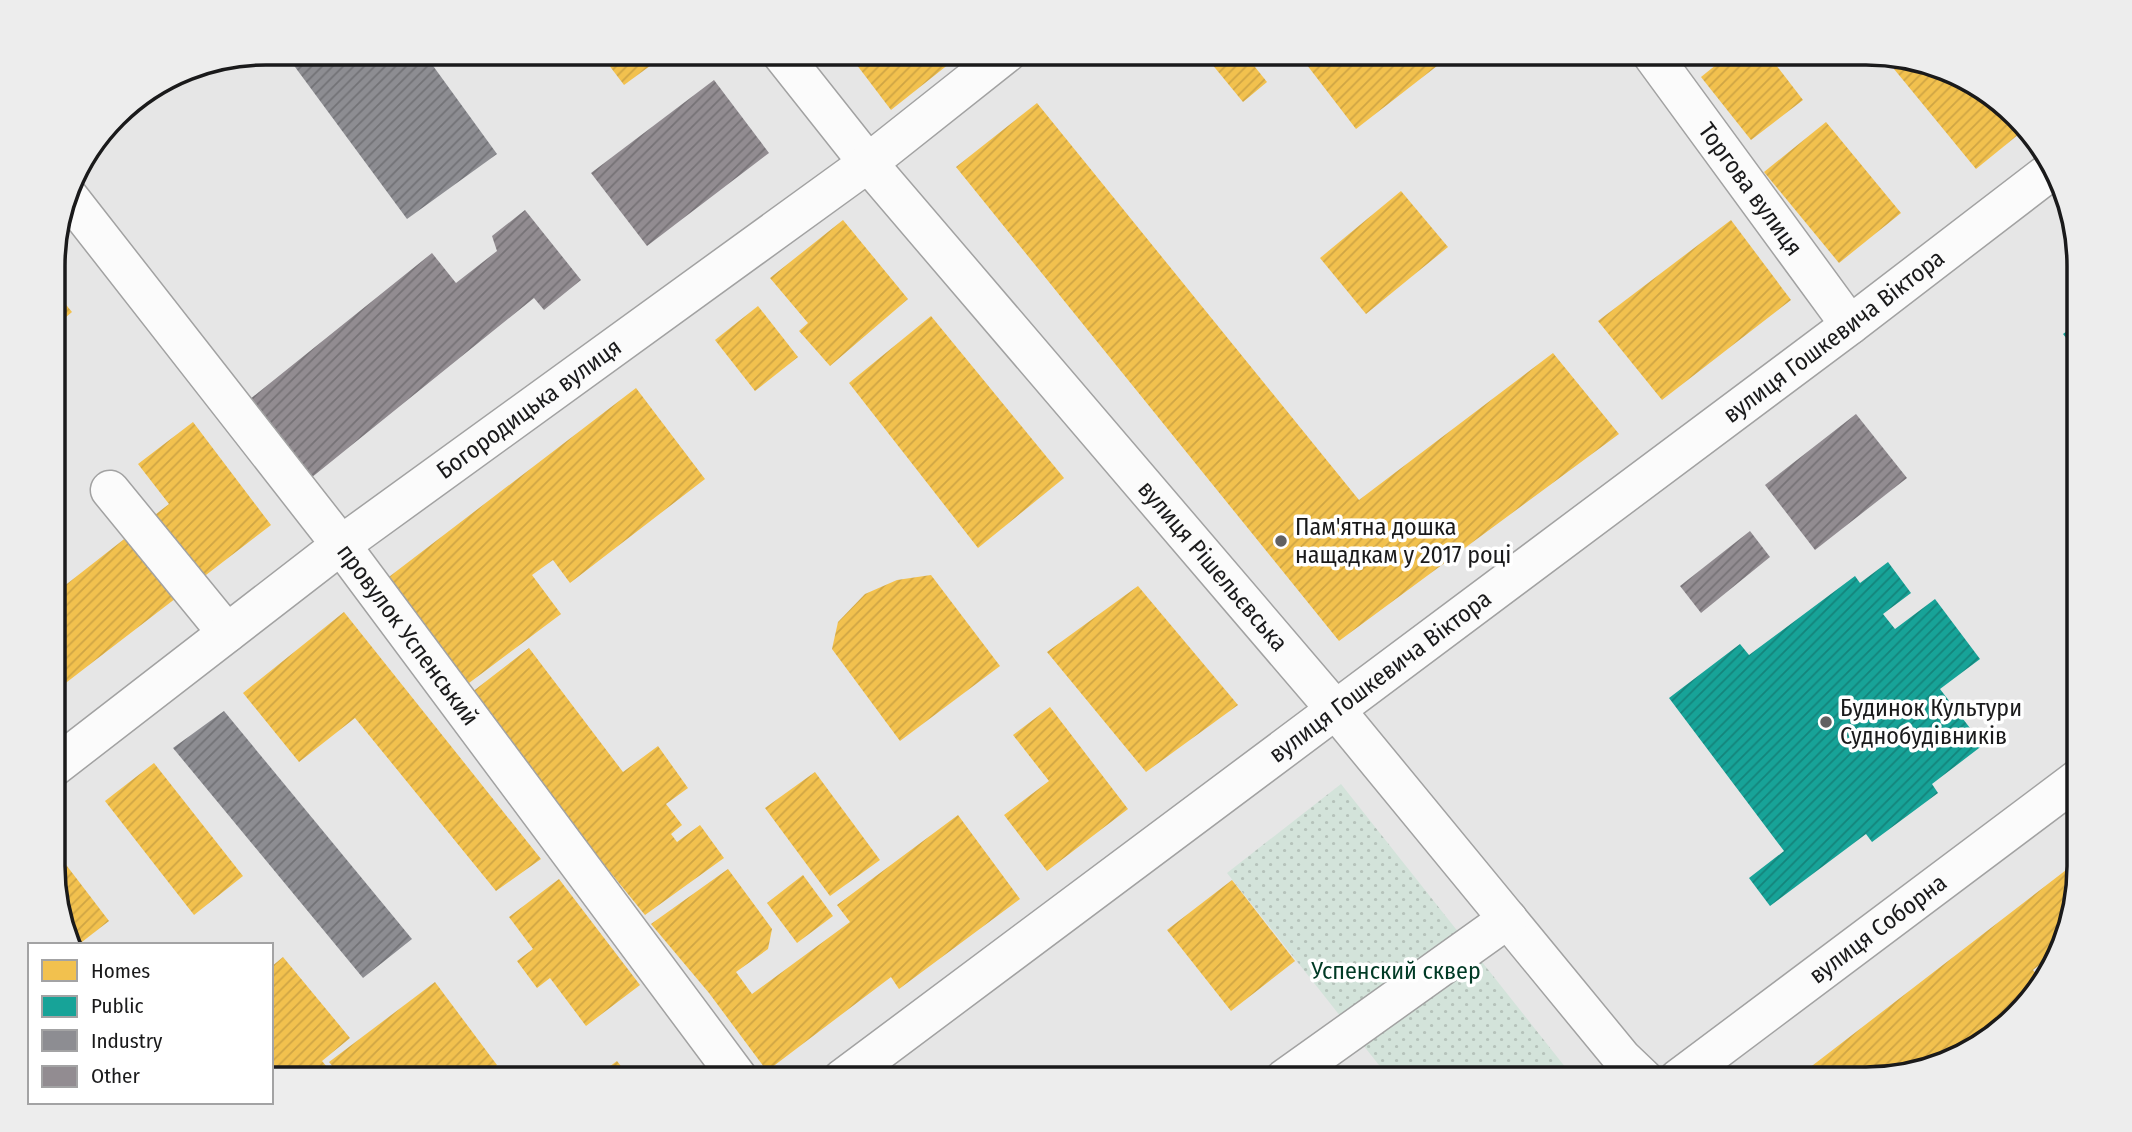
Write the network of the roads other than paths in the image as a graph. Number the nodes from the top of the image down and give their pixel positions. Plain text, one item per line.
1 (790, 65) edge
2 (992, 65) edge
3 (1660, 65) edge
4 (868, 163) junction
5 (2046, 175) edge
6 (75, 205) edge
7 (1850, 325) junction
8 (110, 490) dead end
9 (341, 545) junction
10 (228, 633) junction
11 (1335, 709) junction
12 (65, 759) edge
13 (2067, 787) edge
14 (1508, 919) junction
15 (730, 1067) edge
16 (858, 1067) edge
17 (1301, 1067) edge
18 (1631, 1067) edge
19 (1694, 1067) edge

1 - 4 street, вулиця Рішельєвська
2 - 4 street, Богородицька вулиця
3 - 7 street, Торгова вулиця
4 - 9 street, Богородицька вулиця
4 - 11 street, вулиця Рішельєвська
5 - 7 street, вулиця Гошкевича Віктора
6 - 9 street, провулок Успенський
7 - 11 street, вулиця Гошкевича Віктора
8 - 10 street
9 - 10 street, Богородицька вулиця
9 - 15 street, провулок Успенський
10 - 12 street, Богородицька вулиця
11 - 14 street, вулиця Рішельєвська
11 - 16 street, вулиця Гошкевича Віктора
13 - 19 street, вулиця Соборна
14 - 17 street
14 - 18 street, вулиця Рішельєвська

